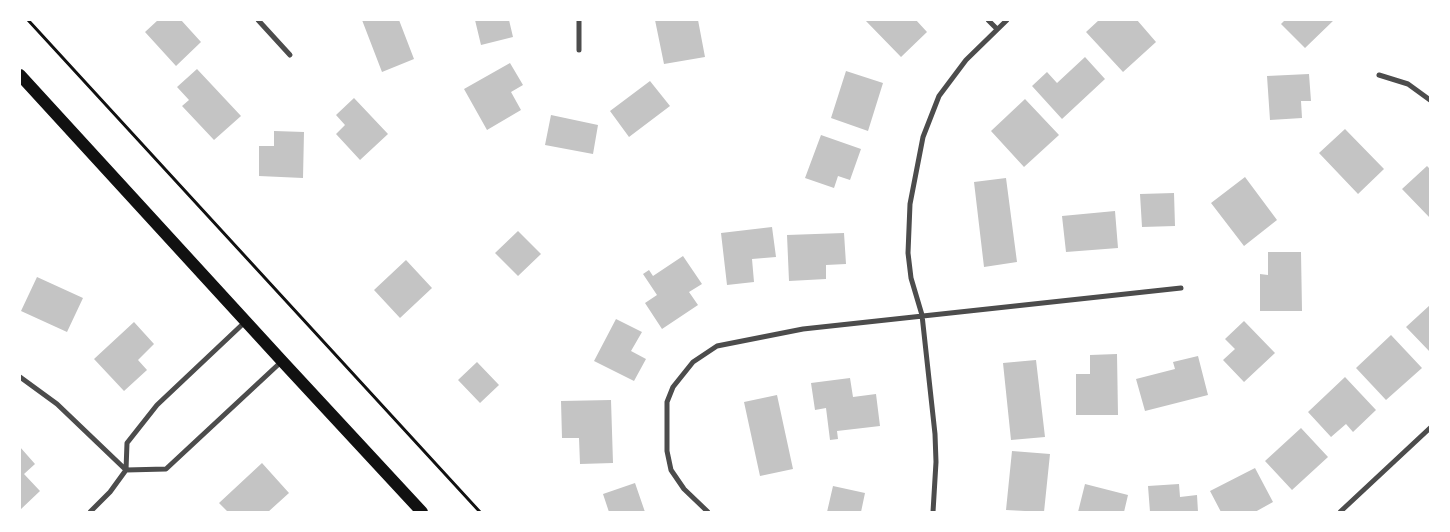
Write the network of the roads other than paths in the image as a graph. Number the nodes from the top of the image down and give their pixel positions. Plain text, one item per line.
1 (258, 20) edge
2 (579, 20) edge
3 (988, 20) edge
4 (1007, 20) edge
5 (997, 29) junction
6 (580, 50) dead end
7 (290, 55) dead end
8 (20, 75) edge
9 (1379, 76) dead end
10 (1430, 100) edge
11 (1181, 288) dead end
12 (922, 316) junction
13 (246, 321) junction
14 (282, 361) junction
15 (20, 376) edge
16 (1430, 428) edge
17 (126, 470) junction
18 (90, 512) edge
19 (422, 512) edge
20 (708, 512) edge
21 (933, 512) edge
22 (1340, 512) edge

1 - 7 street
2 - 6 street
3 - 5 street
4 - 5 street
5 - 12 street
8 - 13 main road
9 - 10 street
11 - 12 street
12 - 20 street
12 - 21 street
13 - 14 main road
13 - 17 street
14 - 17 street
14 - 19 main road
15 - 17 street
16 - 22 street
17 - 18 street

